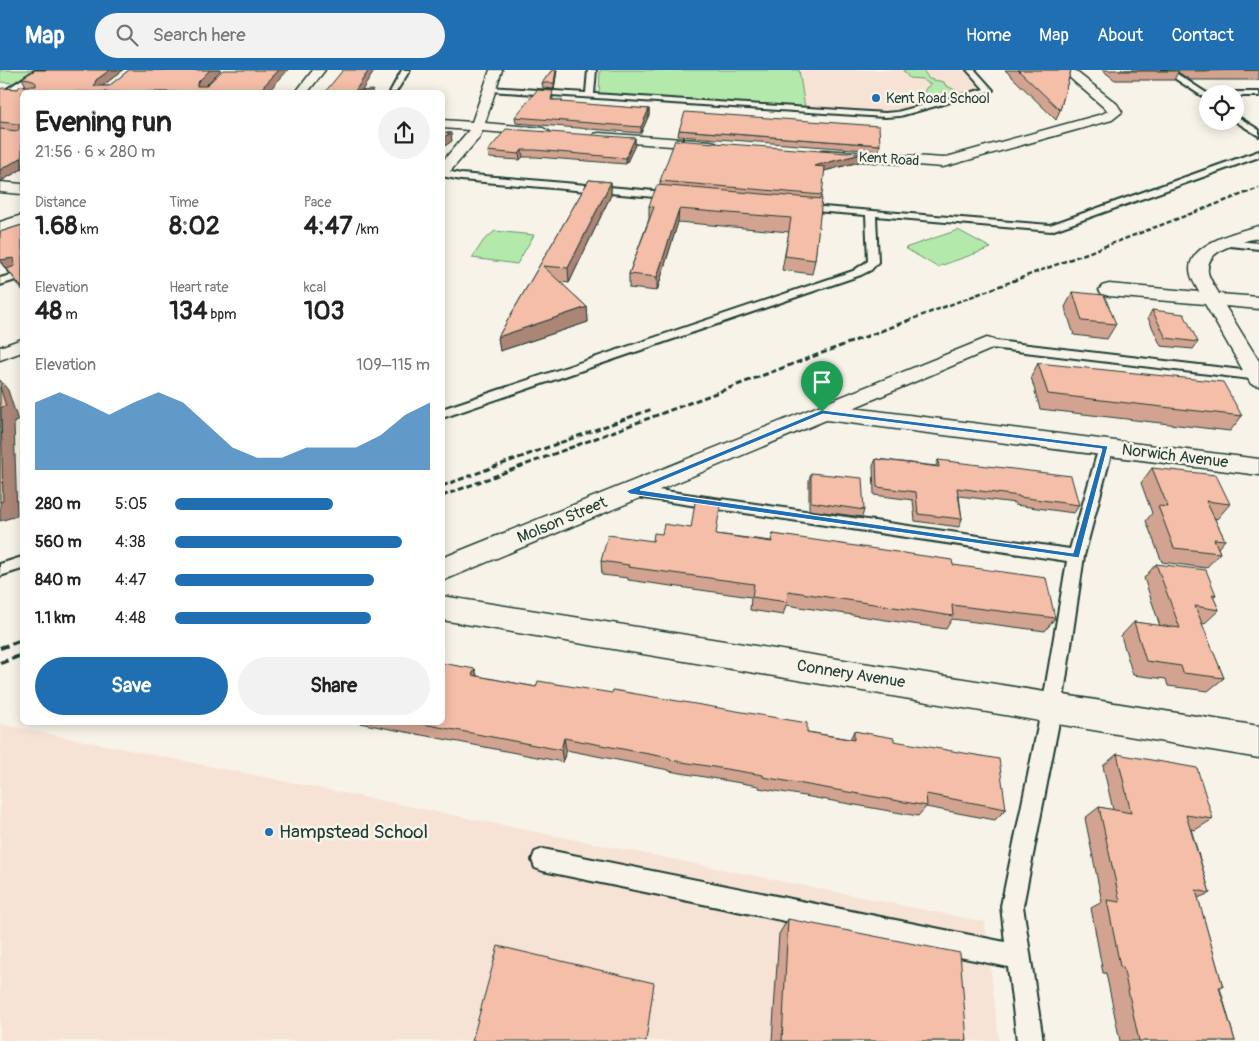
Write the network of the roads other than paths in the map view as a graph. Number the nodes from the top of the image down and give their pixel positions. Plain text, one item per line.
1 (41, 70) edge
2 (320, 70) edge
3 (406, 70) edge
4 (496, 70) edge
5 (592, 70) edge
6 (970, 70) edge
7 (1067, 70) edge
8 (1166, 70) edge
9 (490, 89) junction
10 (5, 90) edge
11 (304, 90) edge
12 (394, 90) edge
13 (20, 91) edge
14 (1199, 91) edge
15 (1244, 94) edge
16 (1259, 94) edge
17 (590, 95) junction
18 (1244, 123) edge
19 (445, 124) edge
20 (477, 127) junction
21 (555, 133) edge
22 (1259, 134) edge
23 (585, 136) edge
24 (723, 146) edge
25 (812, 153) edge
26 (1259, 154) edge
27 (445, 169) edge
28 (445, 173) edge
29 (0, 186) edge
30 (20, 189) edge
31 (685, 196) edge
32 (793, 206) edge
33 (871, 213) junction
34 (20, 221) edge
35 (0, 227) edge
36 (1259, 231) edge
37 (1224, 244) junction
38 (1259, 246) edge
39 (20, 276) edge
40 (0, 282) edge
41 (1109, 290) dead end
42 (1211, 298) junction
43 (1259, 303) edge
44 (987, 344) joint
45 (20, 349) edge
46 (0, 354) edge
47 (1258, 377) edge
48 (822, 412) junction
49 (445, 413) edge
50 (1106, 447) junction
51 (1259, 467) edge
52 (630, 491) junction
53 (1076, 556) junction
54 (20, 564) edge
55 (445, 569) edge
56 (0, 570) edge
57 (445, 608) edge
58 (1052, 707) junction
59 (1259, 742) edge
60 (543, 860) dead end
61 (1019, 957) junction
62 (1030, 1041) edge

1 - 10 lane
2 - 11 street
3 - 12 lane
4 - 9 street
5 - 17 lane
6 - 17 lane
7 - 25 street, Kent Road
8 - 14 lane
9 - 17 lane
9 - 20 street
10 - 13 street
15 - 16 lane
18 - 22 lane
19 - 20 street
20 - 21 street
20 - 27 street
23 - 24 street
26 - 33 lane
28 - 31 lane
29 - 30 street
32 - 33 lane
33 - 49 lane
34 - 35 street
36 - 37 street
37 - 38 lane
37 - 42 street
39 - 40 lane
41 - 42 street
42 - 43 street
42 - 47 street
44 - 47 lane
44 - 48 street, Molson Street
45 - 46 street
48 - 50 street, Norwich Avenue
48 - 52 street, Molson Street
50 - 51 street, Norwich Avenue
50 - 53 lane
52 - 53 lane
52 - 55 street, Molson Street
53 - 58 lane
54 - 56 lane
57 - 58 street, Connery Avenue
58 - 59 street, Connery Avenue
58 - 61 lane
60 - 61 lane
61 - 62 lane

